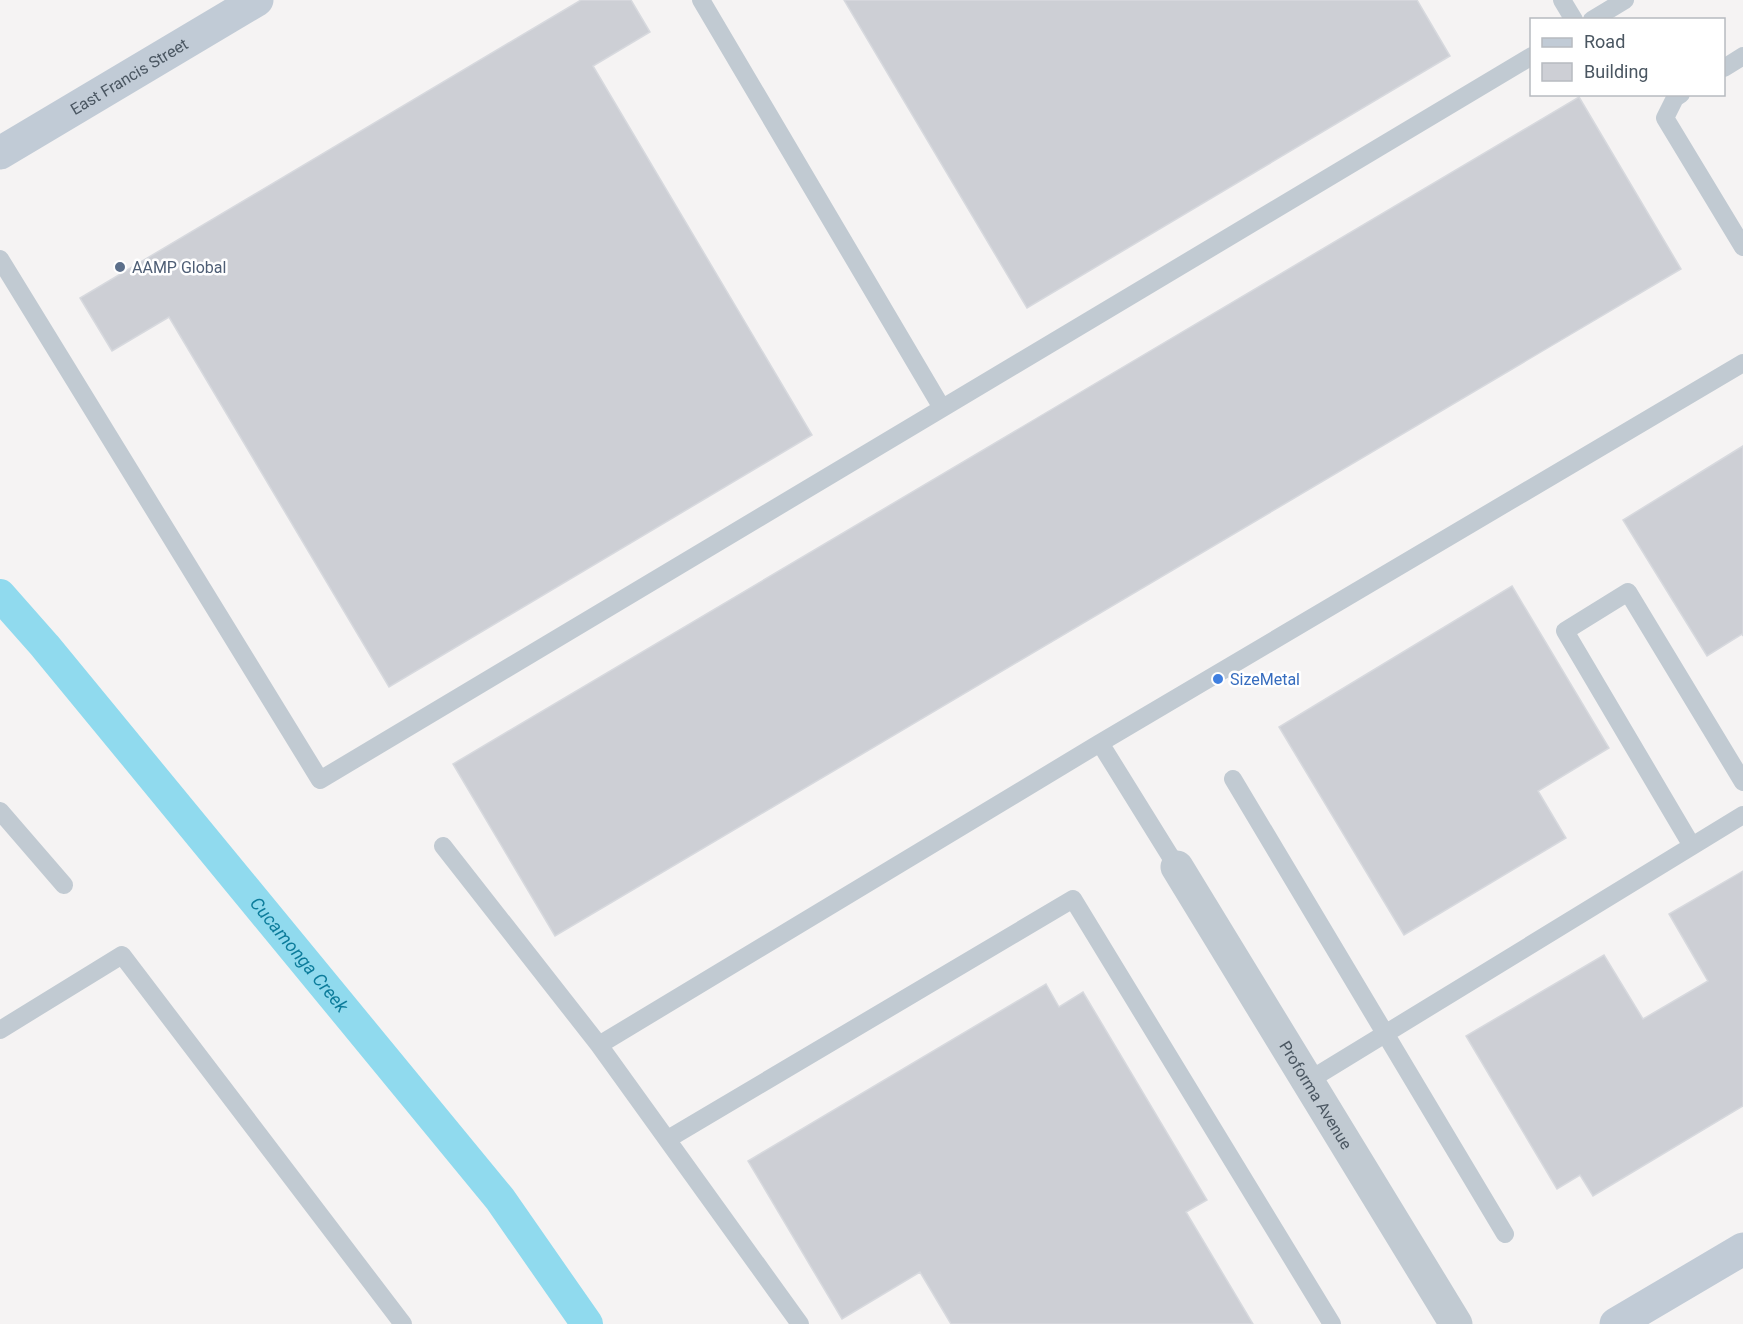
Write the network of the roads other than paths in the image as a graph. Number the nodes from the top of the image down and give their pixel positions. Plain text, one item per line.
1 (256, 0) edge
2 (701, 0) edge
3 (1562, 0) edge
4 (1625, 0) edge
5 (1573, 18) edge
6 (1595, 18) edge
7 (1743, 56) edge
8 (1530, 57) edge
9 (1725, 67) edge
10 (1678, 96) edge
11 (0, 153) edge
12 (1743, 247) edge
13 (0, 259) edge
14 (1743, 363) edge
15 (942, 408) junction
16 (1100, 743) junction
17 (1233, 779) dead end
18 (1743, 782) edge
19 (0, 811) edge
20 (1743, 815) edge
21 (443, 846) dead end
22 (1692, 846) junction
23 (1177, 867) joint
24 (64, 885) dead end
25 (0, 1030) edge
26 (1384, 1034) junction
27 (599, 1045) junction
28 (1308, 1082) junction
29 (668, 1139) junction
30 (1504, 1234) dead end
31 (1743, 1249) edge
32 (1650, 1316) edge
33 (403, 1324) edge
34 (800, 1324) edge
35 (1332, 1324) edge
36 (1456, 1324) edge
37 (1616, 1324) edge

1 - 11 street, East Francis Street
2 - 15 lane
3 - 5 lane
4 - 6 lane
7 - 9 lane
8 - 15 lane
10 - 12 lane
13 - 15 lane
14 - 16 lane
16 - 23 lane
16 - 27 lane
17 - 26 lane
18 - 22 lane
19 - 24 lane
20 - 22 lane
21 - 27 lane
22 - 26 lane
23 - 28 street, Proforma Avenue
25 - 33 lane
26 - 28 lane
26 - 30 lane
27 - 29 lane
28 - 36 street, Proforma Avenue
29 - 34 lane
29 - 35 lane
31 - 32 street
32 - 37 street

